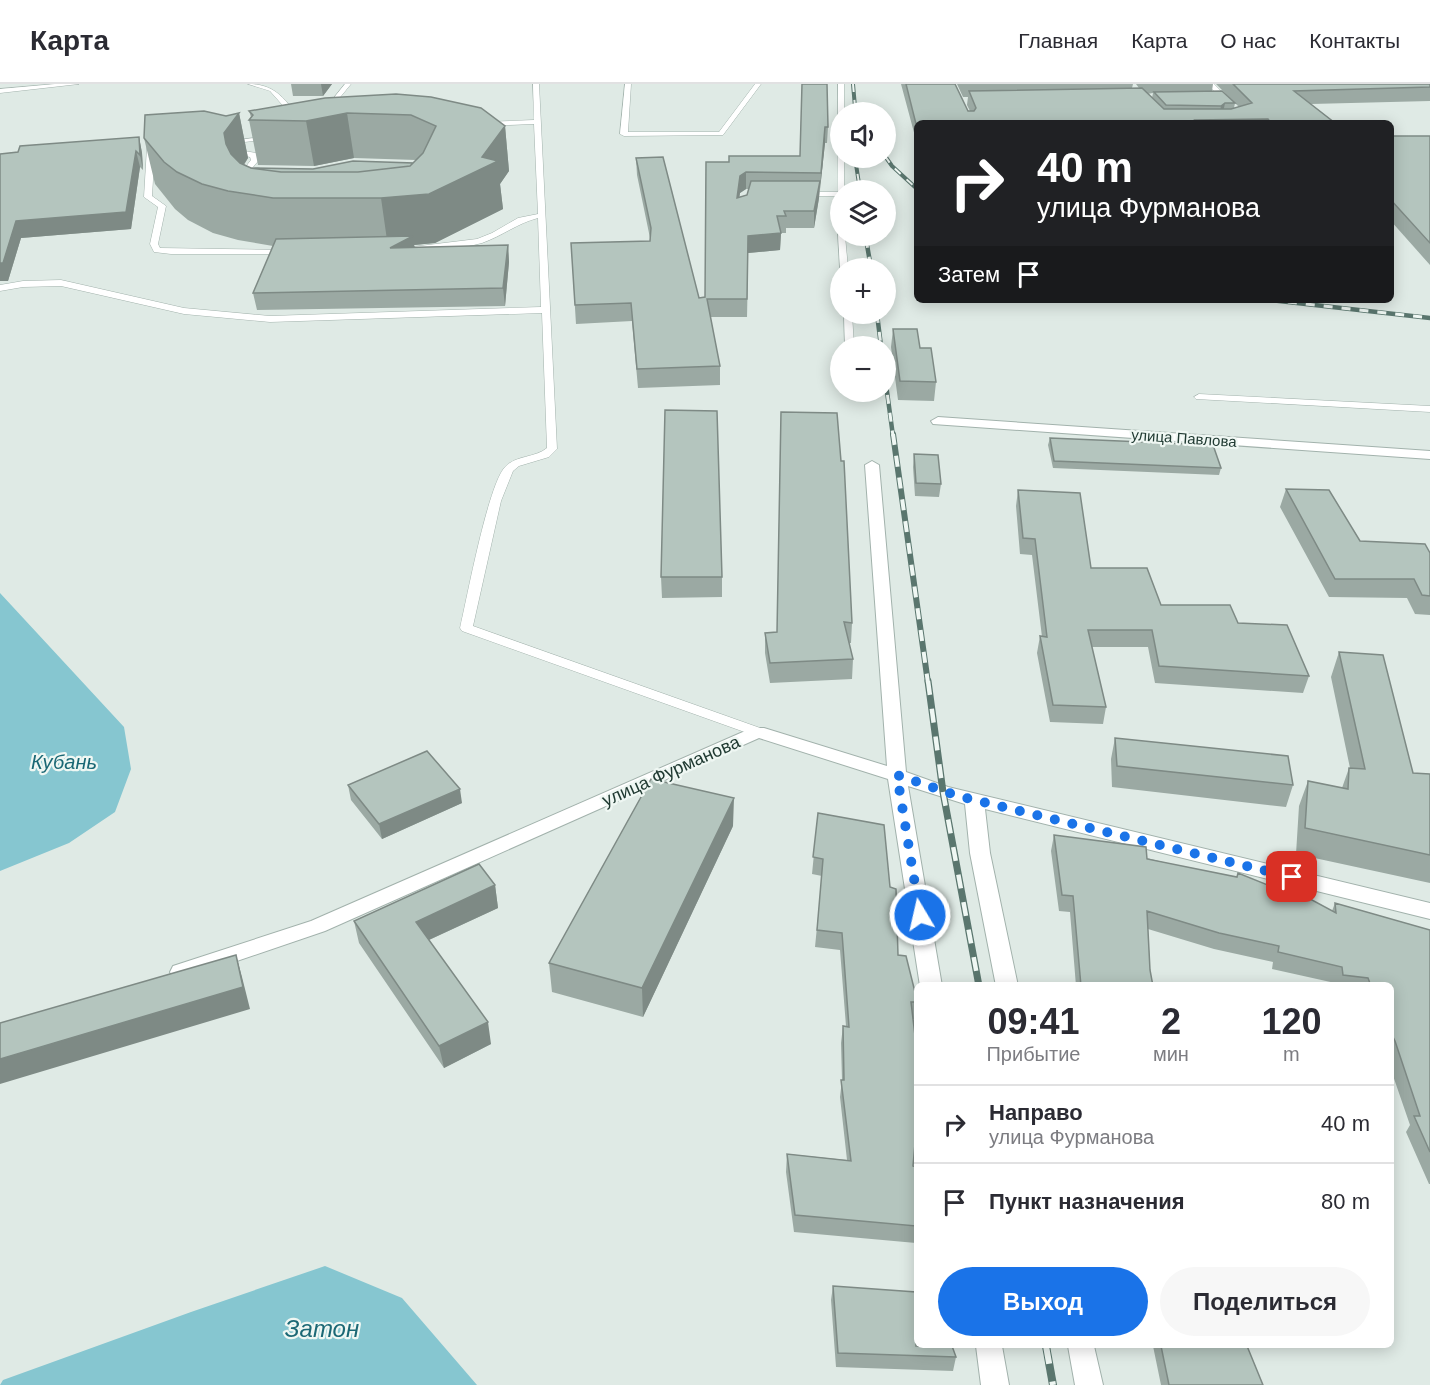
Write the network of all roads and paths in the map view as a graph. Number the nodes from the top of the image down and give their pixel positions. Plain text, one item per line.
1 (76, 84) edge
2 (251, 84) edge
3 (278, 84) edge
4 (348, 84) edge
5 (536, 84) edge
6 (628, 84) edge
7 (758, 84) edge
8 (840, 84) edge
9 (1210, 84) edge
10 (272, 90) junction
11 (0, 91) edge
12 (1200, 96) edge
13 (1223, 96) junction
14 (1230, 103) edge
15 (321, 116) edge
16 (302, 121) edge
17 (538, 122) junction
18 (479, 125) edge
19 (274, 138) edge
20 (162, 147) edge
21 (139, 148) edge
22 (150, 152) junction
23 (159, 155) edge
24 (271, 170) edge
25 (840, 180) edge
26 (830, 192) edge
27 (793, 194) edge
28 (542, 215) junction
29 (398, 250) edge
30 (297, 252) edge
31 (0, 288) edge
32 (546, 310) junction
33 (1199, 397) dead end
34 (1430, 409) edge
35 (938, 421) dead end
36 (1430, 455) edge
37 (872, 465) dead end
38 (758, 732) junction
39 (897, 775) junction
40 (974, 800) junction
41 (1430, 911) edge
42 (166, 976) edge
43 (930, 982) edge
44 (1006, 982) edge
45 (989, 1348) edge
46 (1081, 1348) edge
47 (995, 1385) edge
48 (1089, 1385) edge

1 - 11 lane
2 - 10 lane
3 - 10 lane
4 - 15 lane
5 - 17 lane
6 - 7 lane
8 - 25 lane
9 - 13 lane
10 - 16 lane
12 - 13 lane
13 - 14 lane
17 - 18 lane
17 - 28 lane
19 - 24 lane
20 - 22 lane
21 - 22 lane
22 - 23 lane
22 - 30 lane
26 - 27 lane
28 - 29 lane
28 - 32 lane
31 - 32 lane
32 - 38 lane
33 - 34 lane
35 - 36 street, улица Павлова
37 - 39 street
38 - 39 street, улица Фурманова
38 - 42 street, улица Фурманова
39 - 40 street, улица Фурманова
39 - 43 street
40 - 41 street, улица Фурманова
40 - 44 street
45 - 47 street
46 - 48 street

